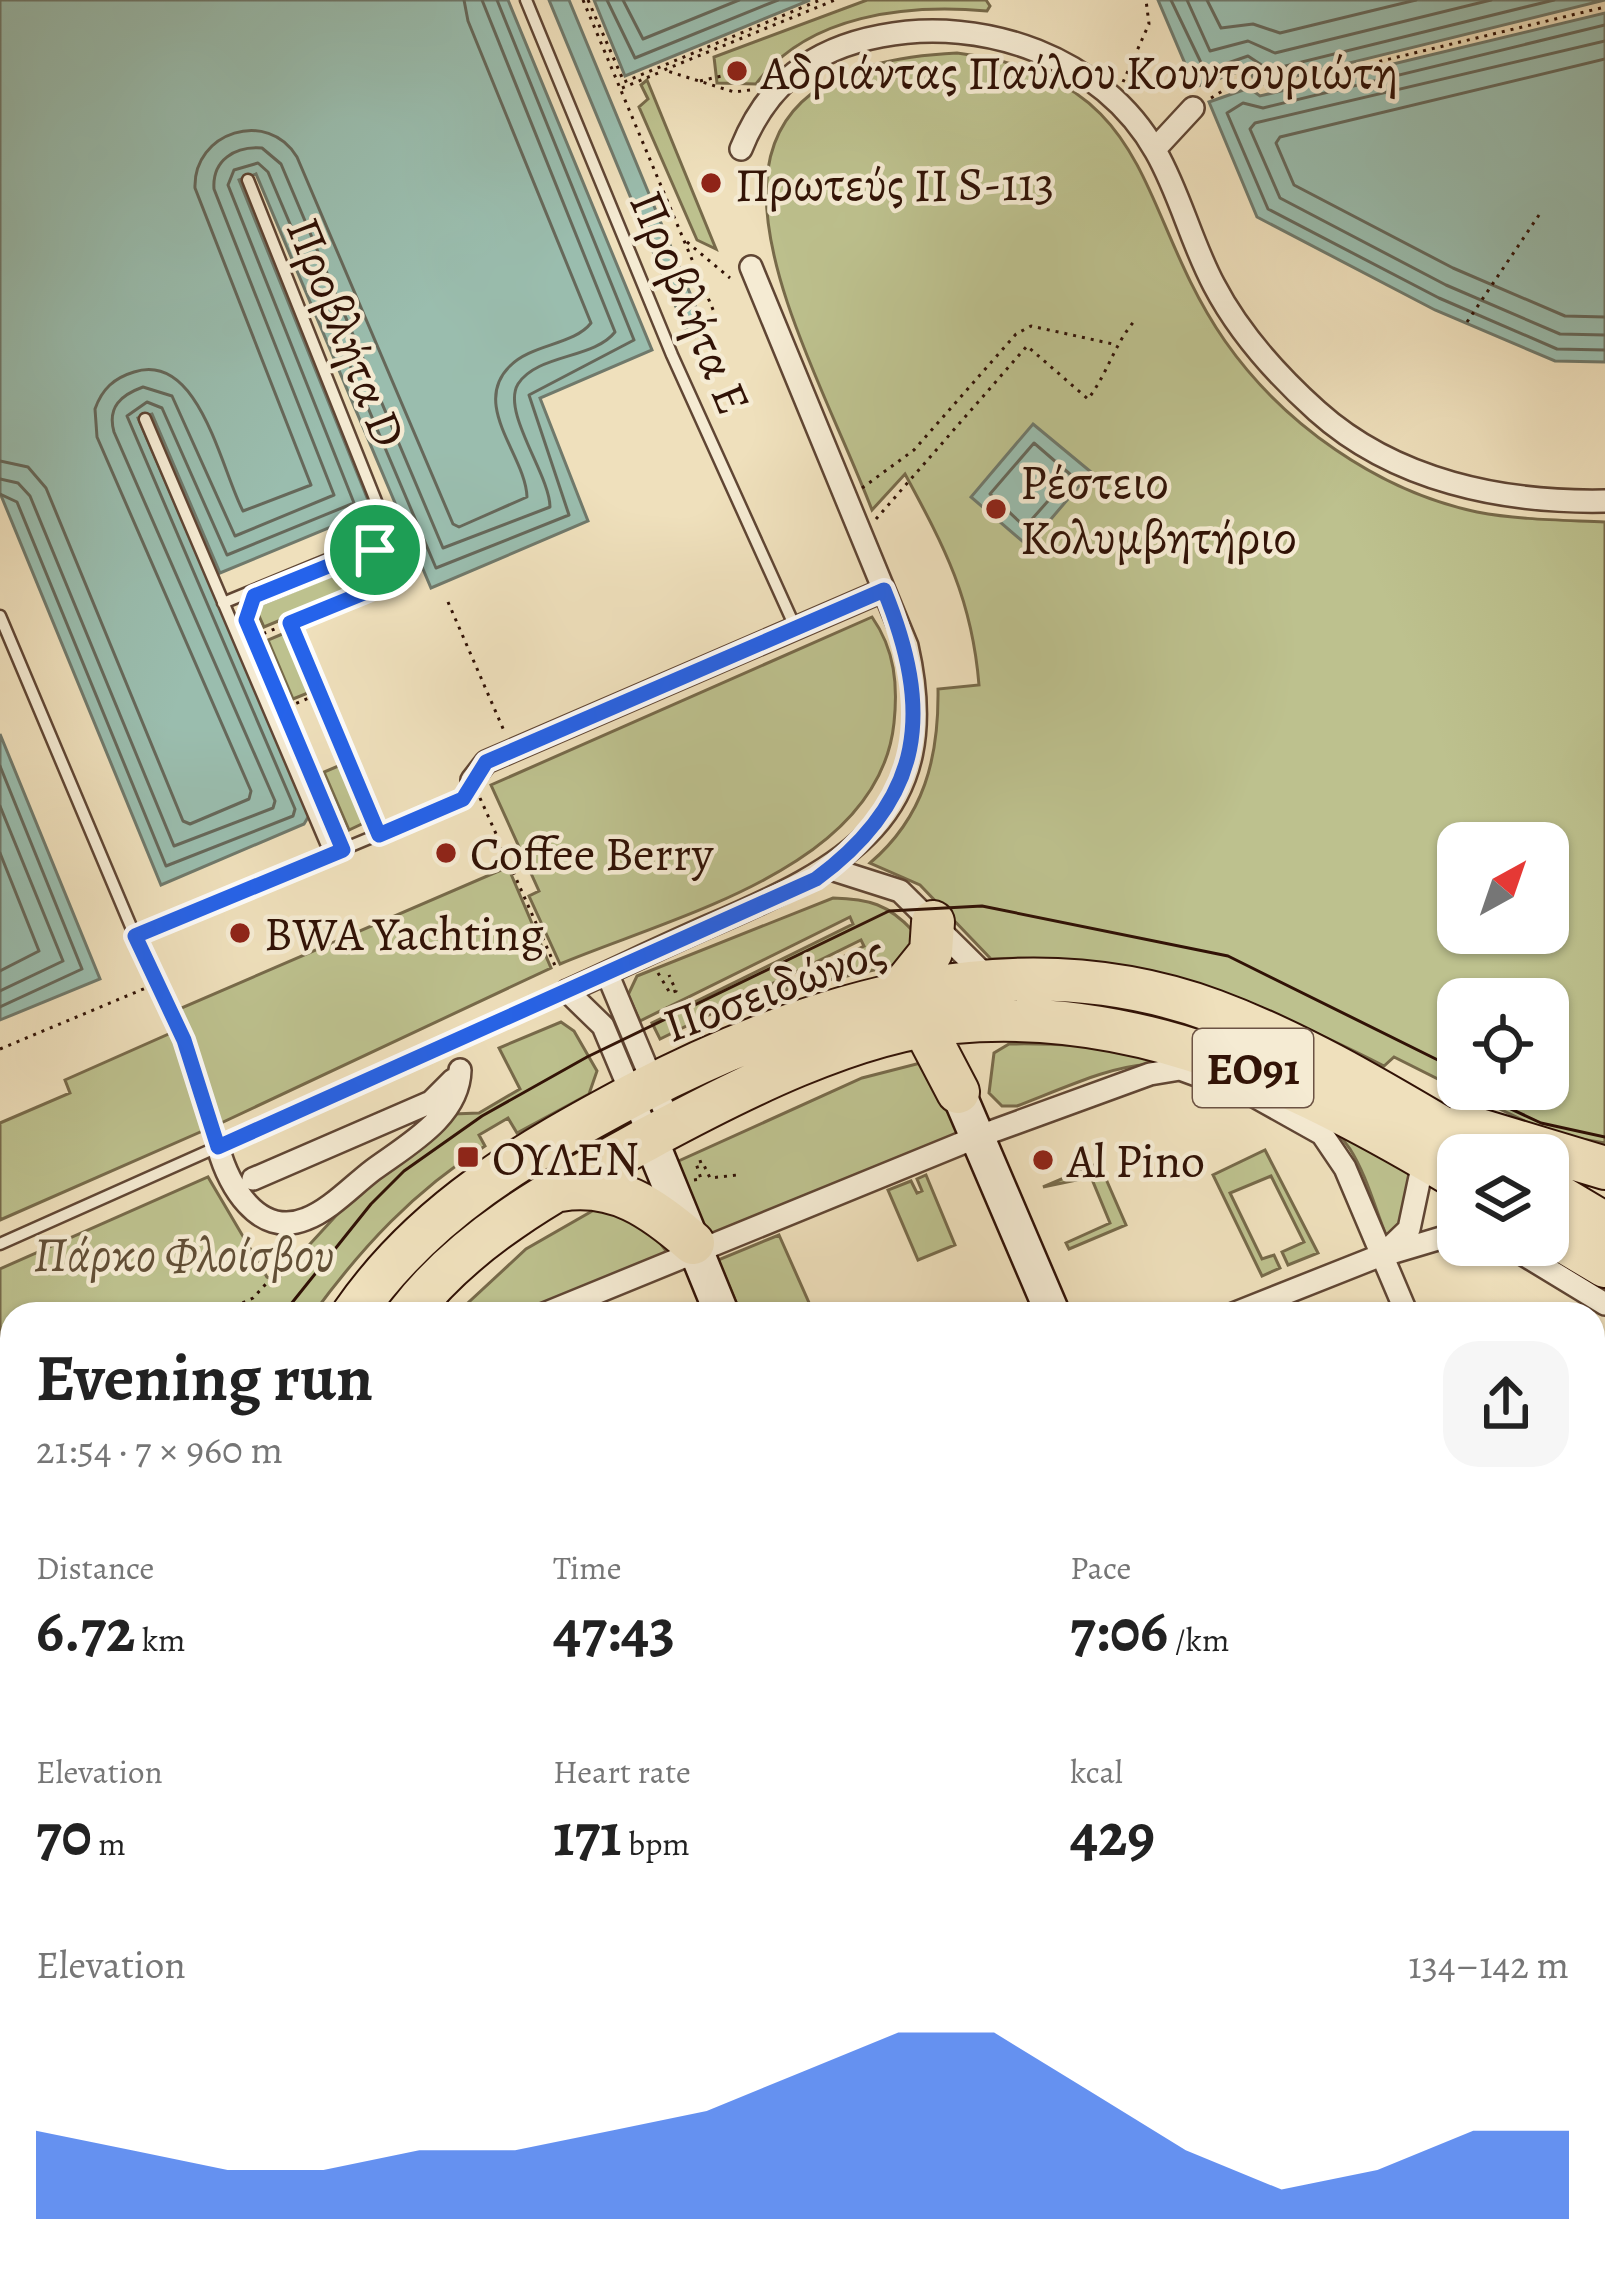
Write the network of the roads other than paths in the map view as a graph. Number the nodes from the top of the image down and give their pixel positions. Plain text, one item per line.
1 (526, 0) edge
2 (1192, 108) road end
3 (741, 149) dead end
4 (1155, 149) junction
5 (248, 180) dead end
6 (745, 273) road end
7 (146, 419) dead end
8 (1605, 501) edge
9 (383, 536) junction
10 (375, 550) road end
11 (884, 590) junction
12 (224, 603) junction
13 (0, 616) edge
14 (796, 629) junction
15 (472, 780) joint
16 (331, 855) junction
17 (831, 868) junction
18 (933, 922) junction
19 (607, 973) junction
20 (991, 980) junction
21 (567, 991) junction
22 (898, 993) junction
23 (1026, 1020) junction
24 (928, 1027) junction
25 (451, 1043) junction
26 (460, 1070) junction
27 (629, 1089) junction
28 (958, 1092) junction
29 (1389, 1097) junction
30 (660, 1132) junction
31 (1452, 1134) edge
32 (976, 1137) junction
33 (218, 1147) junction
34 (1437, 1166) edge
35 (1605, 1168) edge
36 (1437, 1176) edge
37 (253, 1179) dead end
38 (547, 1193) junction
39 (1569, 1203) edge
40 (1605, 1224) edge
41 (1437, 1239) edge
42 (0, 1244) edge
43 (1569, 1245) edge
44 (694, 1247) junction
45 (1382, 1255) junction
46 (1543, 1266) edge
47 (1605, 1266) edge
48 (362, 1302) edge
49 (420, 1302) edge
50 (571, 1302) edge
51 (717, 1302) edge
52 (1048, 1302) edge
53 (1263, 1302) edge
54 (1402, 1302) edge
55 (1602, 1302) edge

1 - 14 lane, Προβλήτα E
2 - 4 street
3 - 4 street
4 - 8 street
5 - 9 lane, Προβλήτα D
6 - 11 street
7 - 12 lane
9 - 10 lane
9 - 12 lane
11 - 14 street
11 - 17 street
12 - 16 lane
13 - 16 lane
14 - 15 street
15 - 16 lane
17 - 18 street
17 - 19 street
18 - 20 street
18 - 22 highway
19 - 21 street
19 - 27 street
20 - 22 highway, Ποσειδώνος / ΕΟ91
20 - 23 street
20 - 29 highway, Ποσειδώνος / ΕΟ91
21 - 25 lane
21 - 27 street
22 - 24 highway
22 - 27 highway, Ποσειδώνος / ΕΟ91
23 - 24 highway, Ποσειδώνος / ΕΟ91
23 - 28 highway
23 - 34 highway, Ποσειδώνος / ΕΟ91
24 - 28 highway
24 - 30 highway, Ποσειδώνος / ΕΟ91
25 - 26 lane
25 - 33 lane
26 - 33 street
26 - 37 street
27 - 30 street
27 - 48 highway, Ποσειδώνος / ΕΟ91
28 - 32 street
29 - 31 highway, Ποσειδώνος / ΕΟ91
29 - 35 highway
30 - 38 highway, Ποσειδώνος / ΕΟ91
30 - 44 street
32 - 44 street
32 - 45 street
32 - 52 street
33 - 42 lane
36 - 45 street
38 - 44 highway
38 - 49 highway, Ποσειδώνος / ΕΟ91
39 - 40 highway
41 - 45 street
43 - 47 highway
44 - 50 street
44 - 51 street
45 - 53 street
45 - 54 street
46 - 55 street

